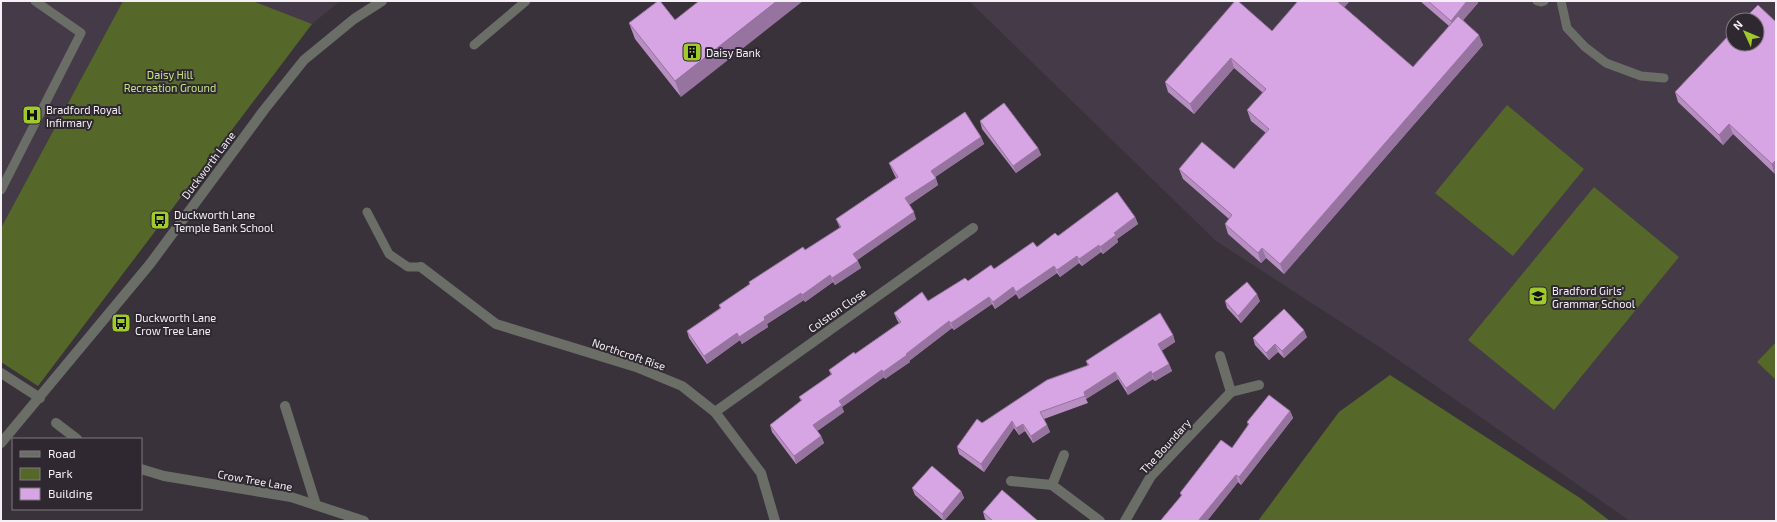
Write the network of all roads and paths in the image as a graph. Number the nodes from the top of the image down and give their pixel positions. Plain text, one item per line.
1 (35, 1) edge
2 (382, 1) edge
3 (526, 1) edge
4 (1537, 1) edge
5 (1544, 1) edge
6 (1561, 1) edge
7 (474, 45) dead end
8 (1664, 78) dead end
9 (1, 190) edge
10 (367, 212) dead end
11 (973, 228) dead end
12 (421, 267) joint
13 (1220, 356) dead end
14 (1, 373) edge
15 (1259, 385) dead end
16 (1232, 392) junction
17 (40, 398) junction
18 (285, 406) dead end
19 (715, 412) junction
20 (56, 423) dead end
21 (76, 438) edge
22 (1, 443) edge
23 (1064, 455) dead end
24 (142, 470) edge
25 (1011, 480) dead end
26 (1052, 486) junction
27 (316, 505) junction
28 (364, 521) edge
29 (775, 521) edge
30 (1100, 521) edge
31 (1125, 521) edge

1 - 9 lane
2 - 17 street, Duckworth Lane
3 - 7 lane
4 - 5 lane
6 - 8 lane
10 - 12 lane
11 - 19 street, Colston Close
12 - 19 street, Northcroft Rise
13 - 16 street
14 - 17 street
15 - 16 street
16 - 31 street, The Boundary
17 - 22 street, Duckworth Lane
18 - 27 street
19 - 29 street, Northcroft Rise
20 - 21 street
23 - 26 street
24 - 27 street, Crow Tree Lane
25 - 26 street
26 - 30 street
27 - 28 street, Crow Tree Lane

